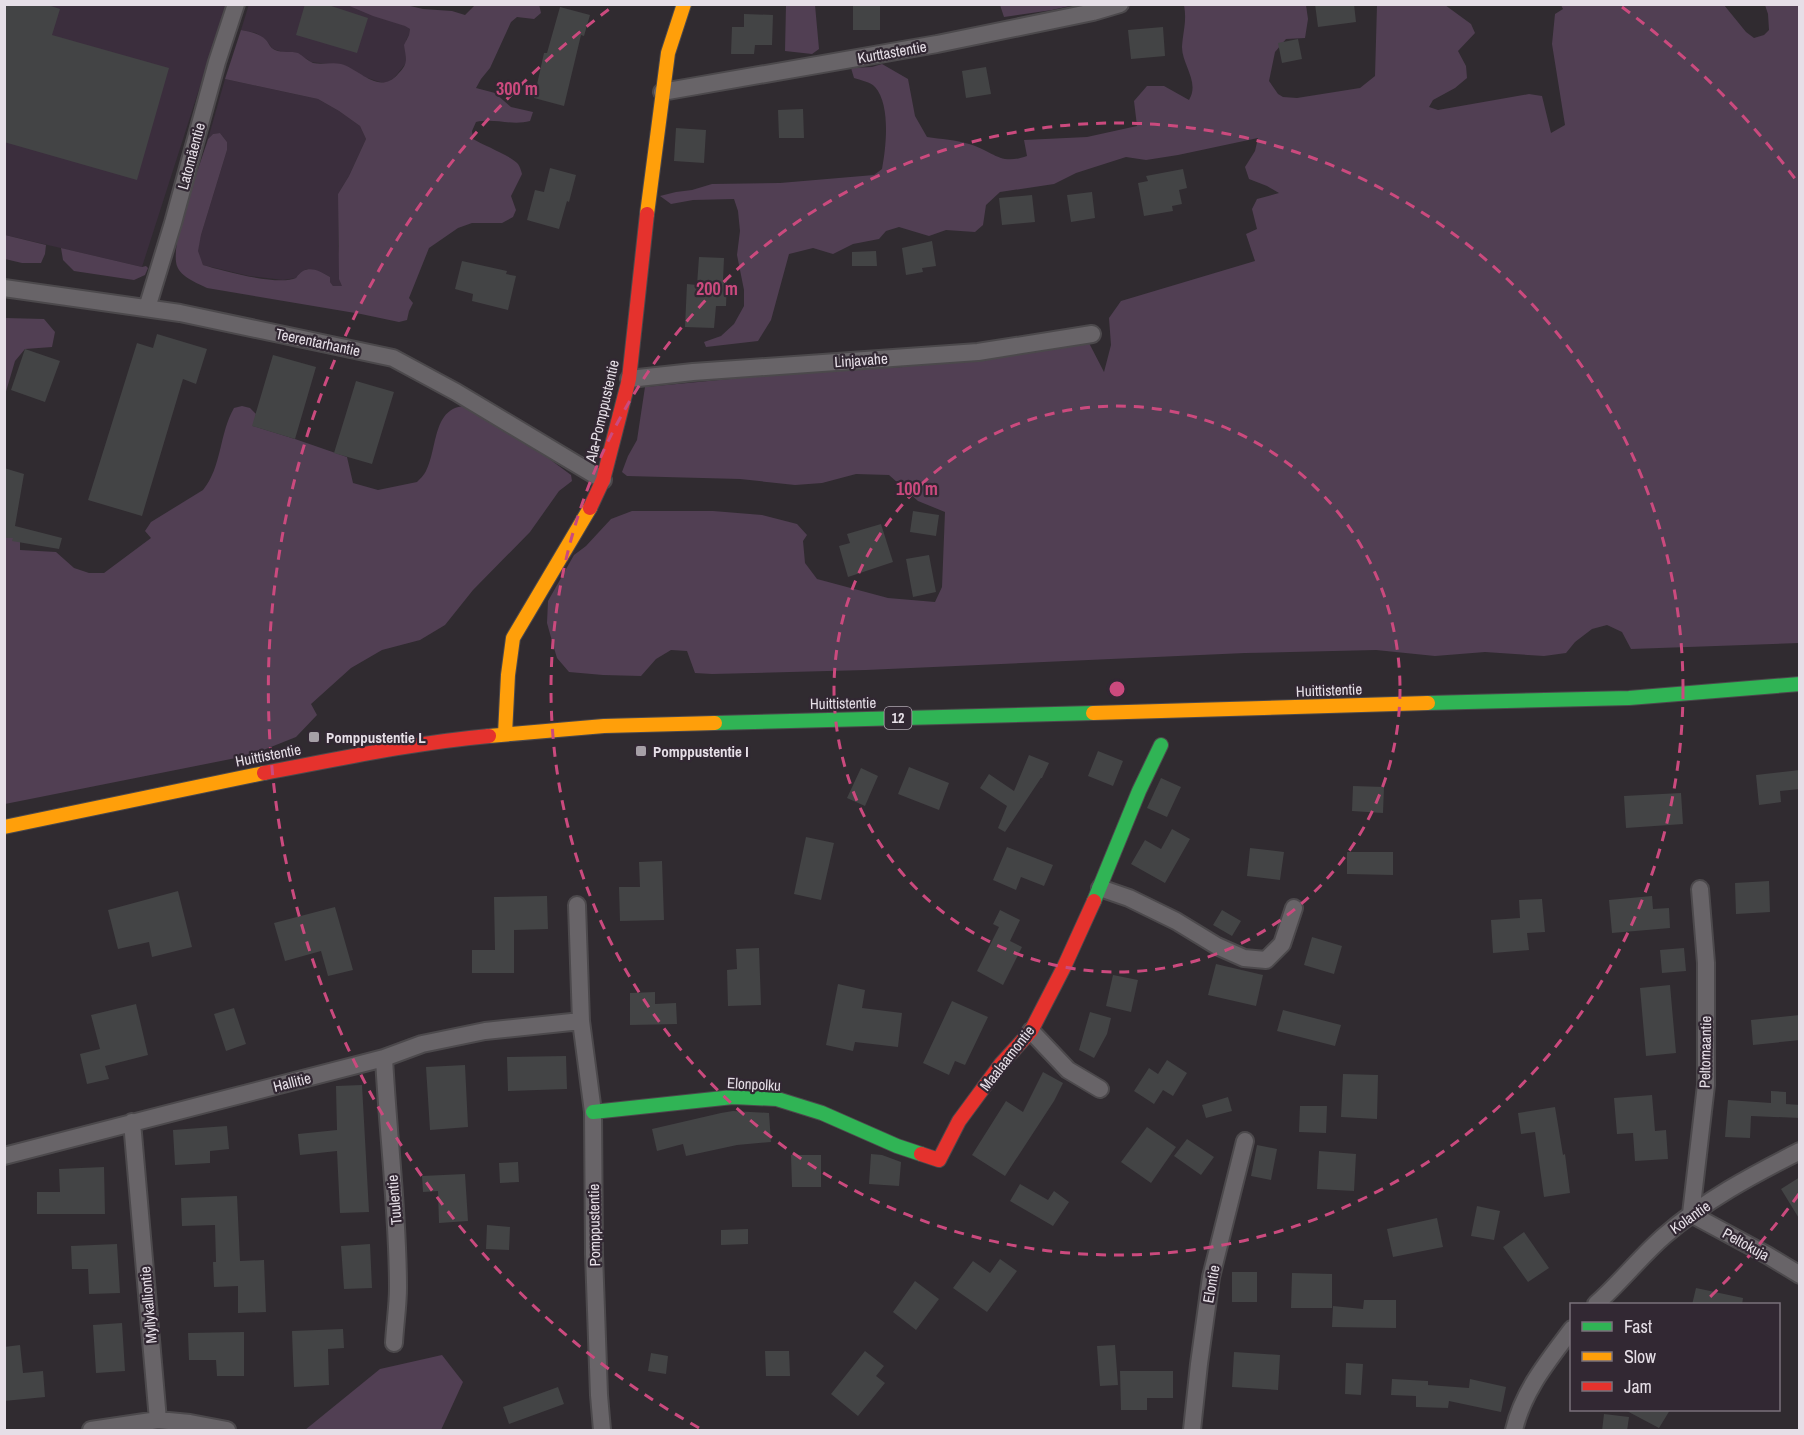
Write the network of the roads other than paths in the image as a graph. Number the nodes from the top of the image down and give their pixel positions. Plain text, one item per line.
1 (236, 4) edge
2 (684, 4) edge
3 (1120, 4) edge
4 (662, 92) junction
5 (4, 288) edge
6 (147, 308) junction
7 (1092, 334) dead end
8 (629, 379) junction
9 (603, 480) junction
10 (1800, 684) edge
11 (505, 734) junction
12 (1161, 745) dead end
13 (4, 827) edge
14 (1100, 888) junction
15 (1700, 889) dead end
16 (577, 905) dead end
17 (1294, 908) dead end
18 (581, 1021) junction
19 (1031, 1031) junction
20 (384, 1058) junction
21 (1100, 1089) dead end
22 (593, 1112) junction
23 (132, 1122) junction
24 (1245, 1141) dead end
25 (1800, 1151) edge
26 (4, 1156) edge
27 (939, 1160) joint
28 (1691, 1214) junction
29 (1800, 1275) edge
30 (1598, 1303) edge
31 (1570, 1332) edge
32 (394, 1343) dead end
33 (158, 1420) junction
34 (91, 1431) edge
35 (227, 1431) edge
36 (602, 1431) edge
37 (1192, 1431) edge
38 (1514, 1431) edge

1 - 6 street, Latomäentie
2 - 4 main road, Ala-Pomppustentie
3 - 4 street, Kurttastentie
4 - 8 main road, Ala-Pomppustentie
5 - 6 street, Teerentarhantie
6 - 9 street, Teerentarhantie
7 - 8 street, Linjavahe
8 - 9 main road, Ala-Pomppustentie
9 - 11 main road, Ala-Pomppustentie
10 - 11 main road, Huittistentie / 12
11 - 13 main road, Huittistentie / 12
12 - 14 main road, Maalaamontie
14 - 17 street
14 - 19 main road, Maalaamontie
15 - 28 street, Peltomaantie
16 - 18 street, Pomppustentie
18 - 20 street, Hallitie
18 - 22 street, Pomppustentie
19 - 21 street
19 - 27 main road, Maalaamontie
20 - 23 street, Hallitie
20 - 32 street, Tuulentie
22 - 27 main road, Elonpolku
22 - 36 street, Pomppustentie
23 - 26 street, Hallitie
23 - 33 street, Myllykalliontie
24 - 37 street, Elontie
25 - 28 street, Kolantie
28 - 29 street, Peltokuja
28 - 30 street, Kolantie
31 - 38 street
33 - 34 street
33 - 35 street

